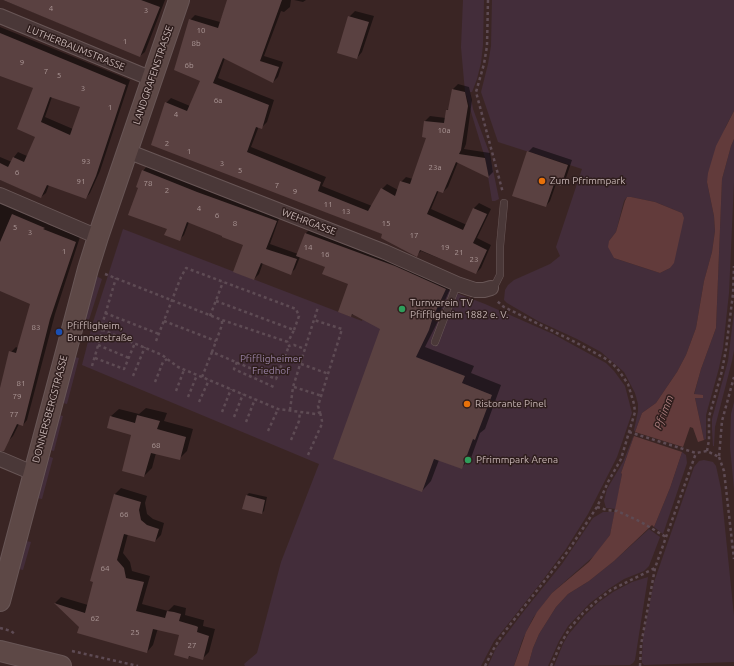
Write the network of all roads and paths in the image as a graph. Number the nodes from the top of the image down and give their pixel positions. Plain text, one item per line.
1 (179, 0) edge
2 (488, 0) edge
3 (0, 16) edge
4 (152, 79) junction
5 (127, 151) junction
6 (0, 195) edge
7 (504, 203) joint
8 (98, 237) junction
9 (734, 266) edge
10 (88, 269) junction
11 (116, 278) junction
12 (223, 282) junction
13 (457, 284) junction
14 (491, 288) junction
15 (173, 301) junction
16 (216, 302) junction
17 (318, 307) dead end
18 (105, 313) junction
19 (210, 316) junction
20 (73, 320) junction
21 (222, 320) junction
22 (314, 320) junction
23 (164, 321) junction
24 (102, 328) junction
25 (294, 330) junction
26 (159, 334) junction
27 (216, 340) junction
28 (156, 341) dead end
29 (435, 342) dead end
30 (135, 343) junction
31 (289, 344) junction
32 (98, 345) junction
33 (145, 347) junction
34 (305, 349) junction
35 (212, 352) junction
36 (95, 358) junction
37 (129, 358) junction
38 (167, 359) junction
39 (237, 362) junction
40 (300, 364) junction
41 (92, 366) dead end
42 (184, 370) junction
43 (329, 374) junction
44 (197, 375) junction
45 (133, 376) dead end
46 (202, 377) junction
47 (734, 377) edge
48 (209, 380) junction
49 (155, 382) dead end
50 (293, 387) junction
51 (276, 388) dead end
52 (231, 389) junction
53 (176, 392) dead end
54 (243, 394) junction
55 (322, 396) junction
56 (188, 397) dead end
57 (255, 399) junction
58 (199, 402) dead end
59 (278, 409) junction
60 (290, 410) junction
61 (222, 412) dead end
62 (300, 412) junction
63 (320, 412) junction
64 (234, 417) dead end
65 (246, 422) dead end
66 (268, 431) dead end
67 (630, 432) junction
68 (290, 440) dead end
69 (707, 451) junction
70 (696, 454) junction
71 (308, 455) dead end
72 (719, 457) junction
73 (0, 459) edge
74 (33, 473) junction
75 (597, 507) junction
76 (666, 537) junction
77 (734, 559) edge
78 (655, 568) junction
79 (0, 601) edge
80 (0, 628) edge
81 (11, 631) dead end
82 (0, 651) edge
83 (61, 666) edge
84 (485, 666) edge
85 (551, 666) edge
86 (640, 666) edge

1 - 4 street, LANDGRAFENSTRASSE
2 - 7 path
3 - 4 street, LUTHERBAUMSTRASSE
4 - 5 street, LANDGRAFENSTRASSE
5 - 8 street, DONNERSBERGSTRASSE
5 - 13 street, WEHRGASSE
6 - 8 street
7 - 14 lane
8 - 10 street, DONNERSBERGSTRASSE
9 - 69 path
10 - 11 path
10 - 20 street, DONNERSBERGSTRASSE
11 - 15 path
11 - 18 path
12 - 15 path
12 - 16 path
12 - 25 path
13 - 14 street, WEHRGASSE
13 - 29 lane
14 - 67 path
15 - 19 path
15 - 23 path
16 - 19 path
16 - 25 path
17 - 22 path
18 - 24 path
18 - 26 path
19 - 21 path
20 - 24 path
20 - 74 street, DONNERSBERGSTRASSE
21 - 27 path
21 - 31 path
22 - 34 path
22 - 43 path
23 - 26 path
23 - 27 path
24 - 30 path
24 - 32 path
25 - 31 path
26 - 28 path
27 - 35 path
30 - 33 path
30 - 37 path
31 - 34 path
31 - 39 path
32 - 36 path
32 - 37 path
33 - 38 path
33 - 45 path
34 - 40 path
35 - 39 path
35 - 46 path
36 - 37 path
36 - 41 path
38 - 42 path
38 - 49 path
39 - 51 path
40 - 43 path
40 - 50 path
42 - 44 path
42 - 53 path
43 - 55 path
44 - 46 path
44 - 56 path
46 - 48 path
47 - 72 path
48 - 52 path
48 - 58 path
50 - 55 path
50 - 60 path
52 - 54 path
52 - 61 path
54 - 57 path
54 - 64 path
55 - 63 path
57 - 59 path
57 - 65 path
59 - 60 path
59 - 66 path
60 - 62 path
62 - 63 path
62 - 68 path
63 - 71 path
67 - 70 path
67 - 75 path
69 - 70 path
69 - 72 path
70 - 76 path
72 - 77 path
73 - 74 street
74 - 79 street, DONNERSBERGSTRASSE
75 - 76 path
75 - 84 path
76 - 78 path
78 - 85 path
78 - 86 path
80 - 81 path
82 - 83 street

